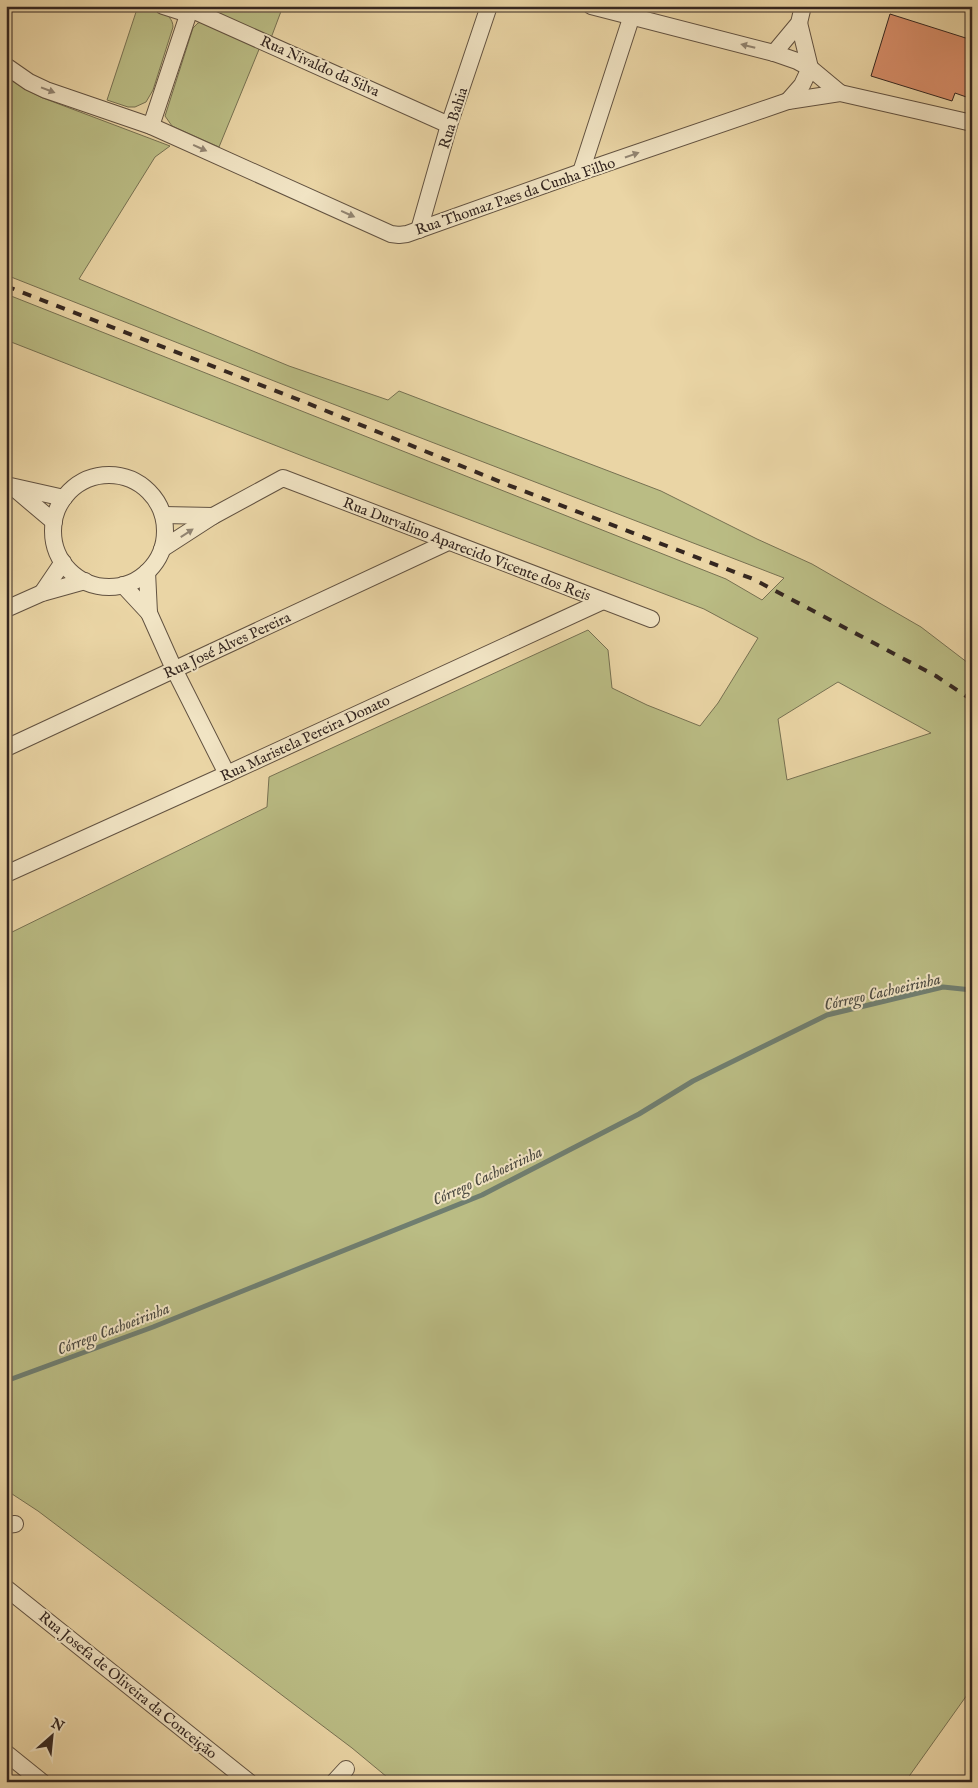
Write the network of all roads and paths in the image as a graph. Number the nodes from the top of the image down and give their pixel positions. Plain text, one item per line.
1 (163, 6) edge
2 (489, 6) edge
3 (591, 6) edge
4 (803, 6) edge
5 (190, 10) edge
6 (633, 11) edge
7 (798, 23) junction
8 (774, 53) junction
9 (810, 68) junction
10 (9, 70) edge
11 (840, 93) junction
12 (788, 101) junction
13 (972, 123) edge
14 (449, 125) junction
15 (151, 126) junction
16 (581, 172) junction
17 (419, 230) junction
18 (10, 487) edge
19 (64, 498) junction
20 (163, 515) junction
21 (213, 516) junction
22 (54, 522) junction
23 (448, 542) junction
24 (162, 549) junction
25 (63, 562) junction
26 (147, 572) junction
27 (85, 581) junction
28 (123, 585) junction
29 (42, 593) junction
30 (603, 601) junction
31 (6, 609) edge
32 (149, 613) junction
33 (651, 619) dead end
34 (174, 669) junction
35 (6, 748) edge
36 (227, 774) junction
37 (6, 874) edge
38 (6, 1588) edge
39 (6, 1752) edge
40 (346, 1769) dead end
41 (42, 1782) edge
42 (249, 1782) edge
43 (334, 1782) edge

1 - 5 street, Rua Nivaldo da Silva
2 - 14 street, Rua Bahia
3 - 6 street, Rua Thomaz Paes da Cunha Filho
4 - 7 street
5 - 14 street, Rua Nivaldo da Silva
5 - 15 street
8 -> 6 street, Rua Thomaz Paes da Cunha Filho
6 - 16 street
7 - 8 street
7 - 9 street
8 - 9 street, Rua Thomaz Paes da Cunha Filho
9 - 11 street, Rua Thomaz Paes da Cunha Filho
9 - 12 street
10 -> 15 street, Rua Thomaz Paes da Cunha Filho
11 - 12 street, Rua Thomaz Paes da Cunha Filho
11 - 13 street, Rua Thomaz Paes da Cunha Filho
16 -> 12 street, Rua Thomaz Paes da Cunha Filho
14 - 17 street, Rua Bahia
15 -> 17 street, Rua Thomaz Paes da Cunha Filho
16 - 17 street, Rua Thomaz Paes da Cunha Filho
18 - 19 street
18 - 22 street
19 - 20 street
19 - 22 street
20 - 21 street
20 - 24 street
21 - 23 street, Rua Durvalino Aparecido Vicente dos Reis
24 -> 21 street
22 - 25 street
23 - 30 street, Rua Durvalino Aparecido Vicente dos Reis
23 - 34 street, Rua José Alves Pereira
24 - 26 street
25 - 27 street
25 - 29 street
26 - 28 street
26 - 32 street
27 - 28 street
27 - 29 street
28 - 32 street
29 - 31 street
30 - 33 street, Rua Durvalino Aparecido Vicente dos Reis
30 - 36 street, Rua Maristela Pereira Donato
32 - 34 street
34 - 35 street, Rua José Alves Pereira
34 - 36 street
36 - 37 street, Rua Maristela Pereira Donato
38 - 42 street, Rua Josefa de Oliveira da Conceição
39 - 41 street
40 - 43 street

